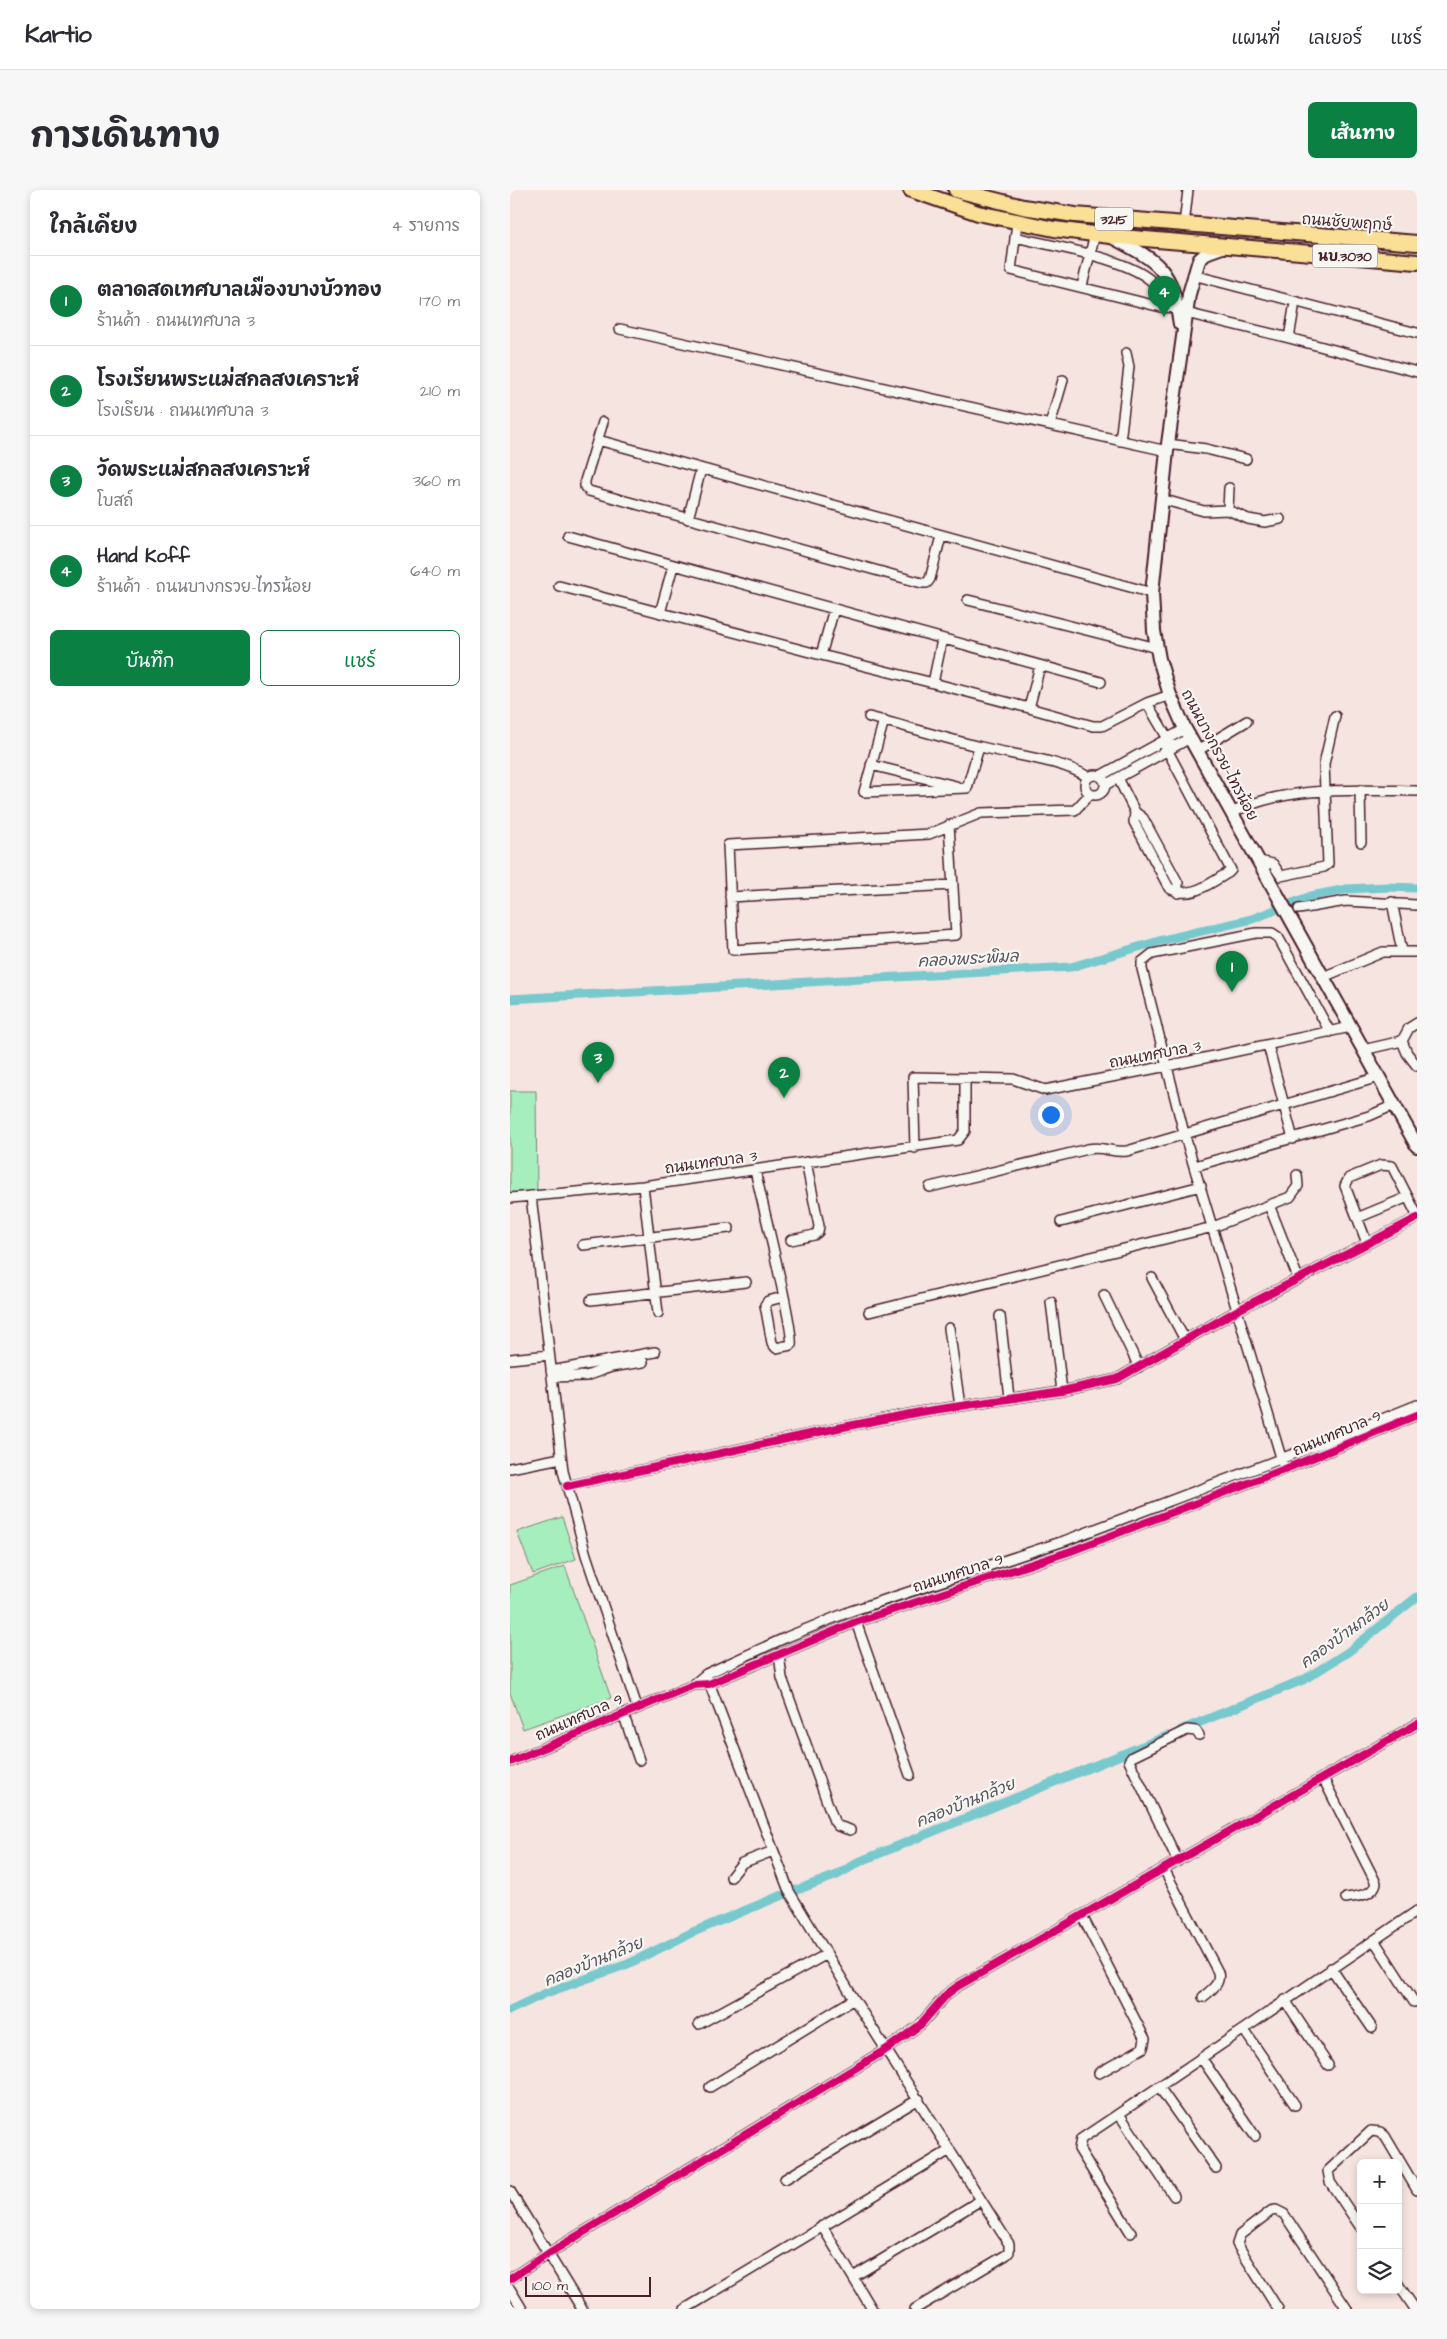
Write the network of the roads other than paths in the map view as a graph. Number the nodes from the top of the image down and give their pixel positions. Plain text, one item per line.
1 (911, 190) edge
2 (956, 190) edge
3 (1188, 190) edge
4 (995, 195) edge
5 (1184, 225) junction
6 (1016, 230) junction
7 (1275, 233) joint
8 (1095, 234) junction
9 (1110, 236) junction
10 (1417, 243) edge
11 (1225, 246) junction
12 (1274, 250) joint
13 (1090, 256) junction
14 (1417, 262) edge
15 (1193, 275) junction
16 (1082, 286) junction
17 (1161, 307) junction
18 (1294, 308) dead end
19 (1182, 310) junction
20 (620, 329) dead end
21 (1417, 333) edge
22 (1289, 338) junction
23 (1126, 352) dead end
24 (1417, 372) edge
25 (1063, 380) dead end
26 (602, 422) dead end
27 (1050, 425) junction
28 (598, 440) junction
29 (1120, 441) junction
30 (1167, 448) junction
31 (1246, 459) dead end
32 (701, 469) junction
33 (1230, 488) dead end
34 (1161, 499) junction
35 (1228, 510) junction
36 (688, 519) junction
37 (1280, 519) dead end
38 (568, 536) dead end
39 (941, 536) junction
40 (673, 566) junction
41 (559, 586) dead end
42 (1152, 593) junction
43 (968, 600) dead end
44 (834, 609) junction
45 (660, 613) junction
46 (942, 640) junction
47 (1157, 648) junction
48 (820, 655) junction
49 (1040, 666) junction
50 (1101, 682) dead end
51 (933, 683) junction
52 (1170, 695) junction
53 (1147, 703) junction
54 (1029, 708) junction
55 (869, 716) dead end
56 (1336, 716) dead end
57 (884, 720) junction
58 (1247, 720) dead end
59 (1187, 734) junction
60 (1165, 740) junction
61 (979, 747) junction
62 (1170, 749) junction
63 (1197, 751) junction
64 (871, 765) junction
65 (1100, 776) junction
66 (1088, 778) junction
67 (1118, 778) junction
68 (1105, 785) junction
69 (967, 788) junction
70 (1360, 790) junction
71 (1417, 791) edge
72 (1325, 792) junction
73 (1090, 794) junction
74 (1135, 812) junction
75 (1232, 813) junction
76 (950, 825) junction
77 (1361, 842) dead end
78 (1161, 853) junction
79 (1153, 858) junction
80 (1258, 861) junction
81 (953, 885) junction
82 (1178, 893) junction
83 (730, 897) junction
84 (1392, 902) junction
85 (1417, 905) edge
86 (1300, 909) dead end
87 (1402, 951) junction
88 (1417, 952) edge
89 (1323, 977) junction
90 (1417, 1023) edge
91 (1350, 1027) junction
92 (1330, 1032) junction
93 (1402, 1041) junction
94 (1268, 1045) junction
95 (1363, 1050) junction
96 (1168, 1066) junction
97 (1417, 1066) edge
98 (1378, 1077) junction
99 (965, 1078) junction
100 (1285, 1105) junction
101 (1394, 1105) junction
102 (1184, 1133) junction
103 (1293, 1139) junction
104 (1417, 1146) edge
105 (915, 1148) junction
106 (806, 1162) junction
107 (1195, 1166) junction
108 (755, 1170) junction
109 (1297, 1175) dead end
110 (643, 1186) junction
111 (1201, 1186) junction
112 (930, 1188) dead end
113 (532, 1196) junction
114 (510, 1198) edge
115 (1408, 1198) junction
116 (1269, 1205) junction
117 (1417, 1216) edge
118 (1357, 1218) junction
119 (1061, 1222) dead end
120 (1213, 1227) junction
121 (730, 1228) dead end
122 (648, 1238) junction
123 (791, 1240) dead end
124 (1367, 1243) junction
125 (583, 1245) dead end
126 (1152, 1278) dead end
127 (1298, 1278) junction
128 (746, 1282) dead end
129 (656, 1292) junction
130 (1104, 1295) dead end
131 (783, 1297) junction
132 (591, 1300) dead end
133 (1051, 1302) dead end
134 (1238, 1310) junction
135 (869, 1312) dead end
136 (658, 1313) dead end
137 (1000, 1316) dead end
138 (949, 1328) dead end
139 (1185, 1340) junction
140 (655, 1352) dead end
141 (549, 1355) junction
142 (510, 1359) edge
143 (643, 1362) dead end
144 (1139, 1367) junction
145 (551, 1374) junction
146 (1062, 1391) junction
147 (1009, 1398) junction
148 (1417, 1405) edge
149 (960, 1406) junction
150 (1417, 1415) edge
151 (561, 1458) junction
152 (1281, 1459) junction
153 (510, 1468) edge
154 (1285, 1469) junction
155 (567, 1486) junction
156 (856, 1622) junction
157 (780, 1654) junction
158 (706, 1674) junction
159 (709, 1684) junction
160 (693, 1685) junction
161 (637, 1707) junction
162 (623, 1713) junction
163 (1417, 1724) edge
164 (1199, 1735) dead end
165 (638, 1760) dead end
166 (510, 1762) edge
167 (910, 1775) dead end
168 (1323, 1778) junction
169 (850, 1830) dead end
170 (773, 1851) junction
171 (1178, 1861) junction
172 (1164, 1869) junction
173 (731, 1877) dead end
174 (1346, 1898) dead end
175 (1417, 1912) edge
176 (1082, 1916) junction
177 (1374, 1940) junction
178 (827, 1954) junction
179 (1331, 1968) junction
180 (1202, 1997) dead end
181 (854, 1999) junction
182 (1285, 2000) junction
183 (1414, 2002) dead end
184 (699, 2024) dead end
185 (1372, 2028) dead end
186 (1244, 2030) junction
187 (887, 2049) junction
188 (1202, 2059) junction
189 (1328, 2065) dead end
190 (1099, 2072) dead end
191 (710, 2087) dead end
192 (1160, 2087) junction
193 (919, 2100) junction
194 (1295, 2105) dead end
195 (1119, 2114) junction
196 (1255, 2136) dead end
197 (950, 2150) junction
198 (1216, 2168) dead end
199 (784, 2179) dead end
200 (510, 2190) edge
201 (1417, 2190) edge
202 (1174, 2196) dead end
203 (981, 2200) junction
204 (1357, 2222) edge
205 (822, 2226) junction
206 (1132, 2233) dead end
207 (549, 2253) junction
208 (853, 2277) junction
209 (510, 2279) edge
210 (510, 2289) edge
211 (1402, 2290) edge
212 (522, 2309) edge
213 (582, 2309) edge
214 (685, 2309) edge
215 (872, 2309) edge
216 (914, 2309) edge
217 (1278, 2309) edge
218 (1347, 2309) edge
219 (1415, 2309) edge

1 - 6 main road, ถนนบางกรวย-ไทรน้อย / 3215
2 - 4 main road, 3215
3 - 5 street
4 - 5 main road, 3215
5 - 7 main road, 3215
6 - 8 main road, ถนนบางกรวย-ไทรน้อย / 3215
6 - 13 street
6 - 16 street
7 - 10 main road, ถนนชัยพฤกษ์ / นบ.3030
8 - 9 main road, ถนนบางกรวย-ไทรน้อย / 3215
8 - 13 street
9 - 11 main road, ถนนบางกรวย-ไทรน้อย / 3215
9 - 19 main road, ถนนบางกรวย-ไทรน้อย / 3215
11 - 12 main road, ถนนบางกรวย-ไทรน้อย / 3215
11 - 15 main road, ถนนบางกรวย-ไทรน้อย / 3215
12 - 14 main road, นบ.3030
13 - 16 street
13 - 17 street
15 - 19 main road, ถนนบางกรวย-ไทรน้อย / 3215
15 - 21 street
16 - 17 street
17 - 19 street
18 - 22 street
19 - 22 street
19 - 30 main road, ถนนบางกรวย-ไทรน้อย / 3215
20 - 27 street
22 - 24 street
23 - 29 street
25 - 27 street
26 - 28 street
27 - 29 street
28 - 32 street
28 - 36 street
29 - 30 street
30 - 31 street
30 - 34 main road, ถนนบางกรวย-ไทรน้อย
32 - 36 street
32 - 39 street
33 - 35 street
34 - 35 street
34 - 42 main road, ถนนบางกรวย-ไทรน้อย
35 - 37 street
36 - 39 street
38 - 40 street
39 - 42 street
40 - 44 street
40 - 45 street
41 - 45 street
42 - 47 main road, ถนนบางกรวย-ไทรน้อย
43 - 47 street
44 - 46 street
44 - 48 street
45 - 48 street
46 - 49 street
46 - 51 street
47 - 52 main road, ถนนบางกรวย-ไทรน้อย
48 - 51 street
49 - 50 street
49 - 54 street
51 - 54 street
52 - 53 street
52 - 59 main road, ถนนบางกรวย-ไทรน้อย
53 - 54 street
53 - 60 street
55 - 57 street
56 - 72 street
57 - 61 street
57 - 64 street
58 - 63 street
59 - 60 street
59 - 62 street
59 - 63 main road, ถนนบางกรวย-ไทรน้อย
60 - 62 street
60 - 65 street
61 - 66 street
61 - 69 street
62 - 67 street
62 - 82 street
63 - 75 main road, ถนนบางกรวย-ไทรน้อย
64 - 69 street
64 - 69 street
65 - 66 street
65 - 68 street
66 - 73 street
67 - 68 street
67 - 74 street
68 - 73 street
70 - 71 street
70 - 72 street
70 - 77 street
72 - 75 street
72 - 80 street
73 - 76 street
74 - 78 street
74 - 79 street
75 - 80 main road, ถนนบางกรวย-ไทรน้อย
76 - 81 street
76 - 83 street
78 - 79 street
78 - 82 street
79 - 82 street
80 - 89 main road, ถนนบางกรวย-ไทรน้อย
81 - 83 street
81 - 83 street
84 - 85 street
84 - 86 street
84 - 87 street
87 - 88 street
87 - 89 street
89 - 91 main road, ถนนบางกรวย-ไทรน้อย
90 - 93 street
91 - 92 street, ถนนเทศบาล 3
91 - 95 main road, ถนนบางกรวย-ไทรน้อย
92 - 94 street, ถนนเทศบาล 3
92 - 96 street
93 - 95 street
93 - 97 street
94 - 96 street, ถนนเทศบาล 3
94 - 100 street
95 - 98 main road, ถนนบางกรวย-ไทรน้อย
96 - 99 street, ถนนเทศบาล 3
96 - 102 street
98 - 100 street
98 - 101 main road, ถนนบางกรวย-ไทรน้อย
99 - 105 street, ถนนเทศบาล 3
99 - 105 street, ถนนเทศบาล 3
100 - 102 street
100 - 103 street
101 - 103 street
101 - 104 main road, ถนนบางกรวย-ไทรน้อย
102 - 107 street
102 - 112 street
103 - 107 street
105 - 106 street, ถนนเทศบาล 3
106 - 108 street, ถนนเทศบาล 3
106 - 123 street
107 - 111 street
108 - 110 street, ถนนเทศบาล 3
108 - 131 street
109 - 116 street
110 - 113 street, ถนนเทศบาล 3
110 - 122 street
111 - 119 street
111 - 120 street
113 - 114 street, ถนนเทศบาล 3
113 - 141 street
115 - 117 street
115 - 118 street
115 - 118 street
116 - 120 street
116 - 127 street
117 - 124 street
118 - 124 street
120 - 134 street
120 - 135 street
121 - 122 street
122 - 125 street
122 - 129 street
124 - 127 street
126 - 139 street
127 - 134 street
128 - 129 street
129 - 132 street
129 - 136 street
130 - 144 street
131 - 131 street
133 - 146 street
134 - 139 street
134 - 152 street
137 - 147 street
138 - 149 street
139 - 144 street
140 - 145 street
141 - 142 street
141 - 145 street
143 - 145 street
144 - 146 street
145 - 151 street
146 - 147 street
147 - 149 street
148 - 152 street, ถนนเทศบาล 9
149 - 155 street
150 - 154 street, ถนนเทศบาล 9
151 - 153 street
151 - 155 street
152 - 154 street
152 - 158 street, ถนนเทศบาล 9
154 - 156 street, ถนนเทศบาล 9
155 - 161 street
156 - 157 street, ถนนเทศบาล 9
156 - 167 street
157 - 159 street, ถนนเทศบาล 9
157 - 169 street
158 - 159 street
158 - 160 street, ถนนเทศบาล 9
159 - 160 street, ถนนเทศบาล 9
159 - 170 street
160 - 161 street, ถนนเทศบาล 9
161 - 162 street, ถนนเทศบาล 9
162 - 165 street
162 - 166 street, ถนนเทศบาล 9
163 - 168 street
164 - 171 street
168 - 171 street
168 - 174 street
170 - 173 street
170 - 178 street
171 - 172 street
172 - 176 street
172 - 180 street
175 - 177 street
176 - 187 street
176 - 190 street
177 - 179 street
177 - 183 street
178 - 181 street
178 - 184 street
179 - 182 street
179 - 185 street
181 - 187 street
181 - 191 street
182 - 186 street
182 - 189 street
186 - 188 street
186 - 194 street
187 - 193 street
187 - 207 street
188 - 192 street
188 - 196 street
192 - 195 street
192 - 198 street
193 - 197 street
193 - 199 street
195 - 202 street
195 - 206 street
197 - 203 street
197 - 205 street
200 - 207 street
201 - 204 street
203 - 208 street
203 - 216 street
205 - 208 street
205 - 214 street
207 - 209 street
207 - 213 street
208 - 215 street
210 - 212 street
211 - 219 street
217 - 218 street

